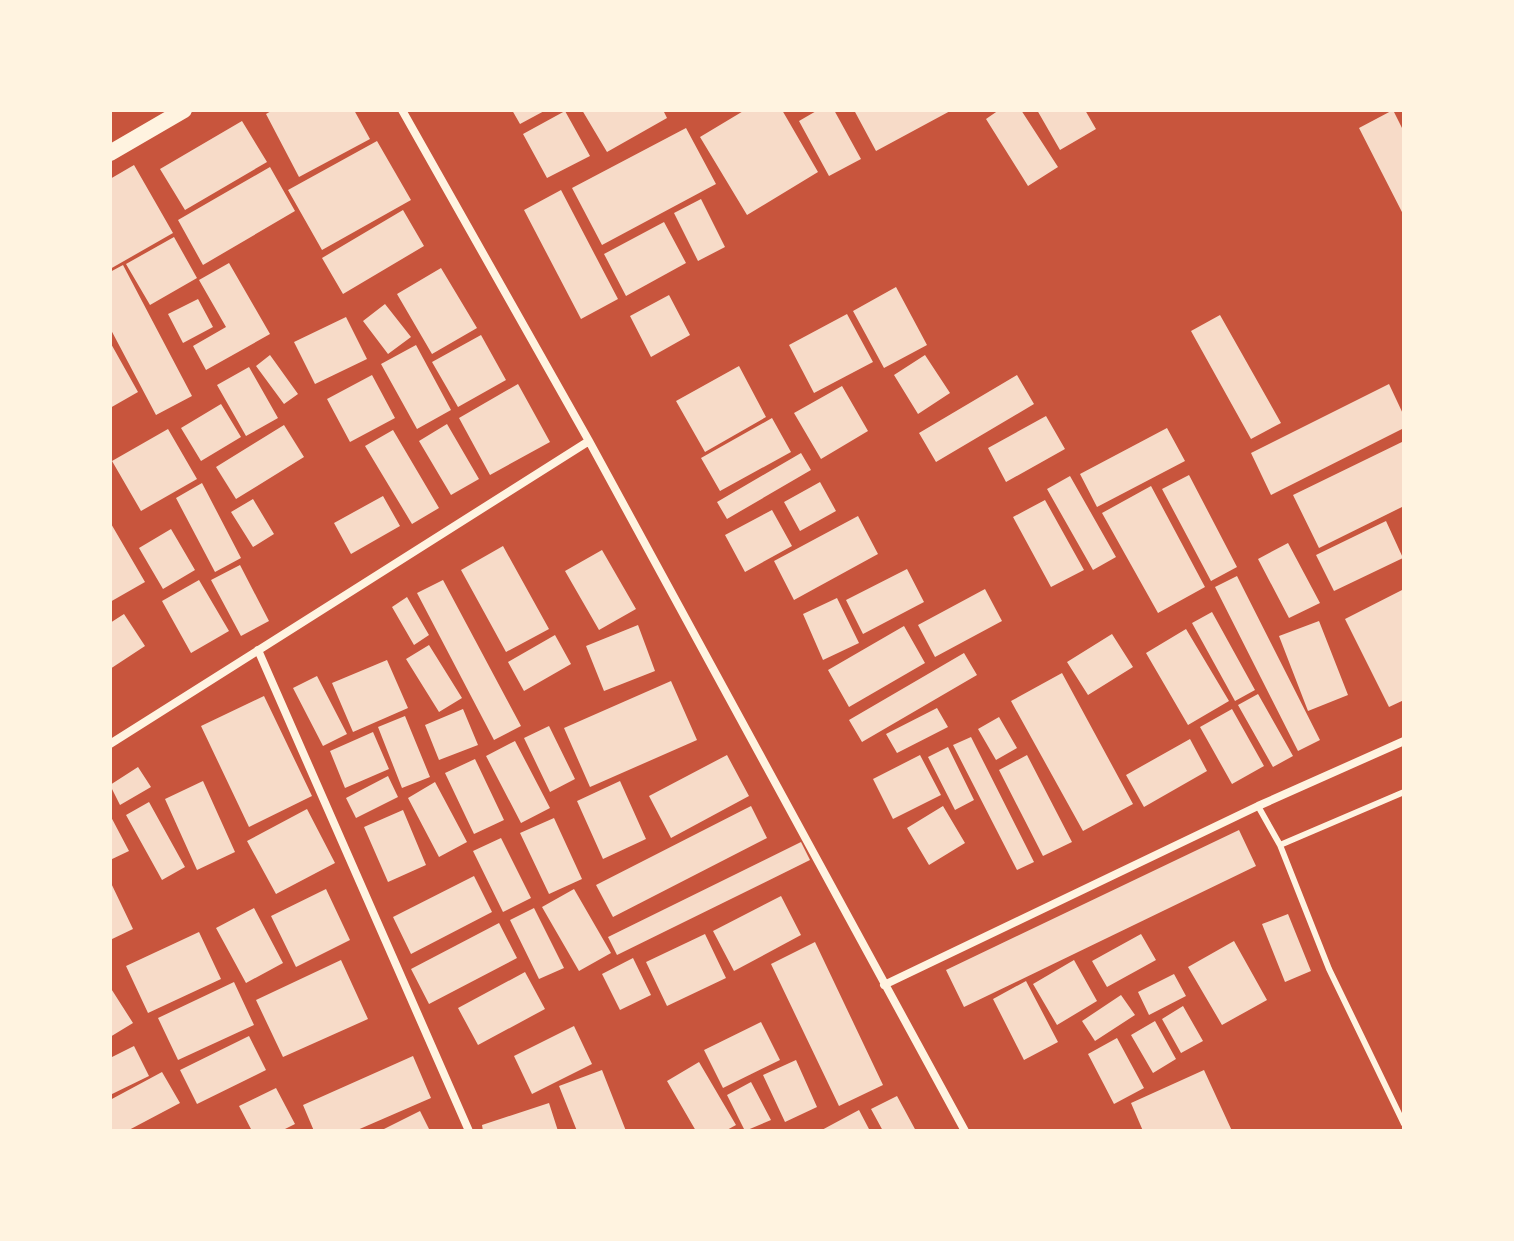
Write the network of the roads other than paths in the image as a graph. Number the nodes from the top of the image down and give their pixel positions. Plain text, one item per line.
1 (184, 110) edge
2 (402, 110) edge
3 (110, 153) edge
4 (589, 441) junction
5 (258, 650) junction
6 (1404, 741) edge
7 (110, 744) edge
8 (1404, 792) edge
9 (1258, 806) junction
10 (1280, 845) junction
11 (884, 985) junction
12 (1404, 1124) edge
13 (469, 1131) edge
14 (965, 1131) edge

1 - 3 main road
2 - 4 street
4 - 5 street
4 - 11 street
5 - 7 street
5 - 13 street
6 - 9 street
8 - 10 lane
9 - 10 lane
9 - 11 street
10 - 12 lane
11 - 14 street

